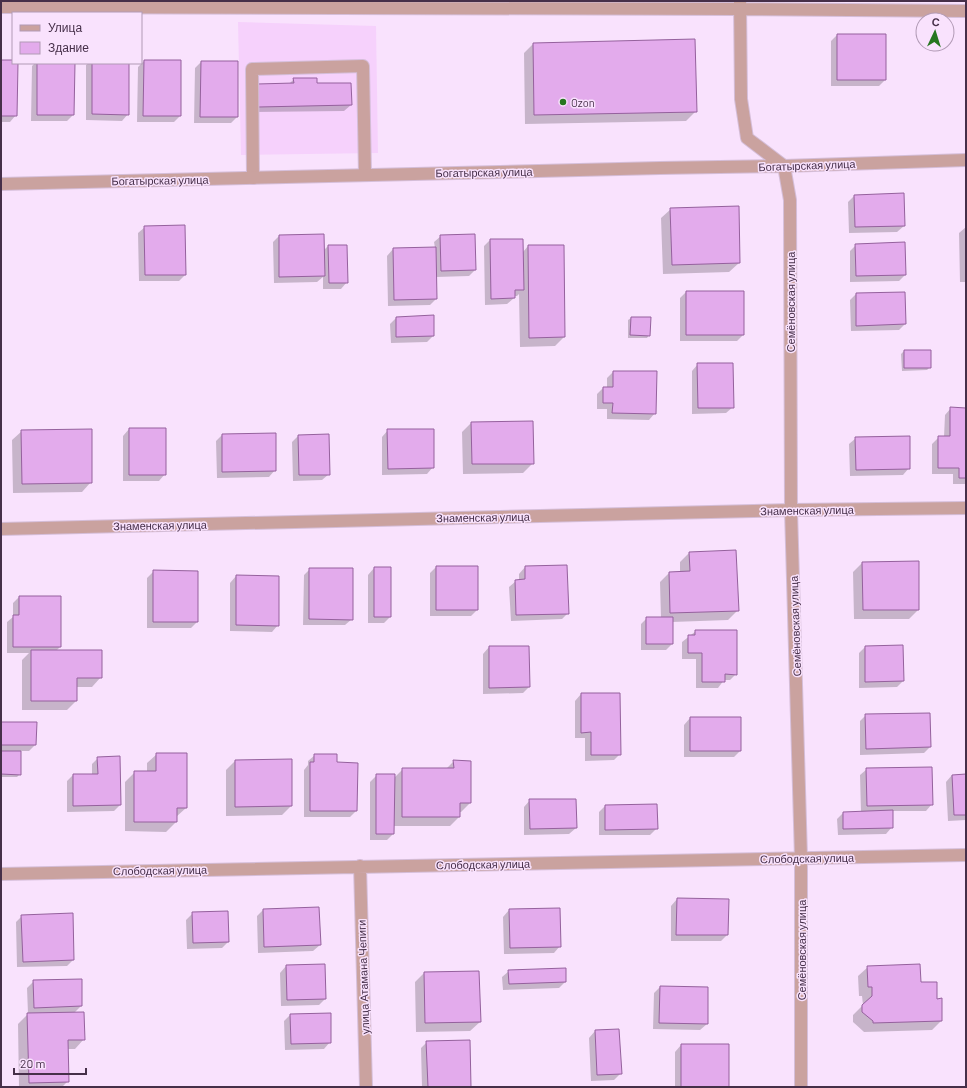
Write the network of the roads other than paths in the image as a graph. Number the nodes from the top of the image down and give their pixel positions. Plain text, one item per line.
1 (740, 5) edge
2 (1, 7) edge
3 (966, 12) edge
4 (966, 160) edge
5 (784, 166) junction
6 (365, 175) junction
7 (253, 178) junction
8 (1, 184) edge
9 (966, 508) edge
10 (791, 510) junction
11 (1, 529) edge
12 (966, 855) edge
13 (801, 858) junction
14 (360, 866) junction
15 (1, 874) edge
16 (366, 1087) edge
17 (801, 1087) edge

1 - 2 street
1 - 3 street
1 - 5 street
4 - 5 street, Богатырская улица
5 - 6 street, Богатырская улица
5 - 10 street, Семёновская улица
6 - 7 street, Богатырская улица
6 - 7 street
7 - 8 street, Богатырская улица
9 - 10 street, Знаменская улица
10 - 11 street, Знаменская улица
10 - 13 street, Семёновская улица
12 - 13 street, Слободская улица
13 - 14 street, Слободская улица
13 - 17 street, Семёновская улица
14 - 15 street, Слободская улица
14 - 16 street, улица Атамана Чепиги

